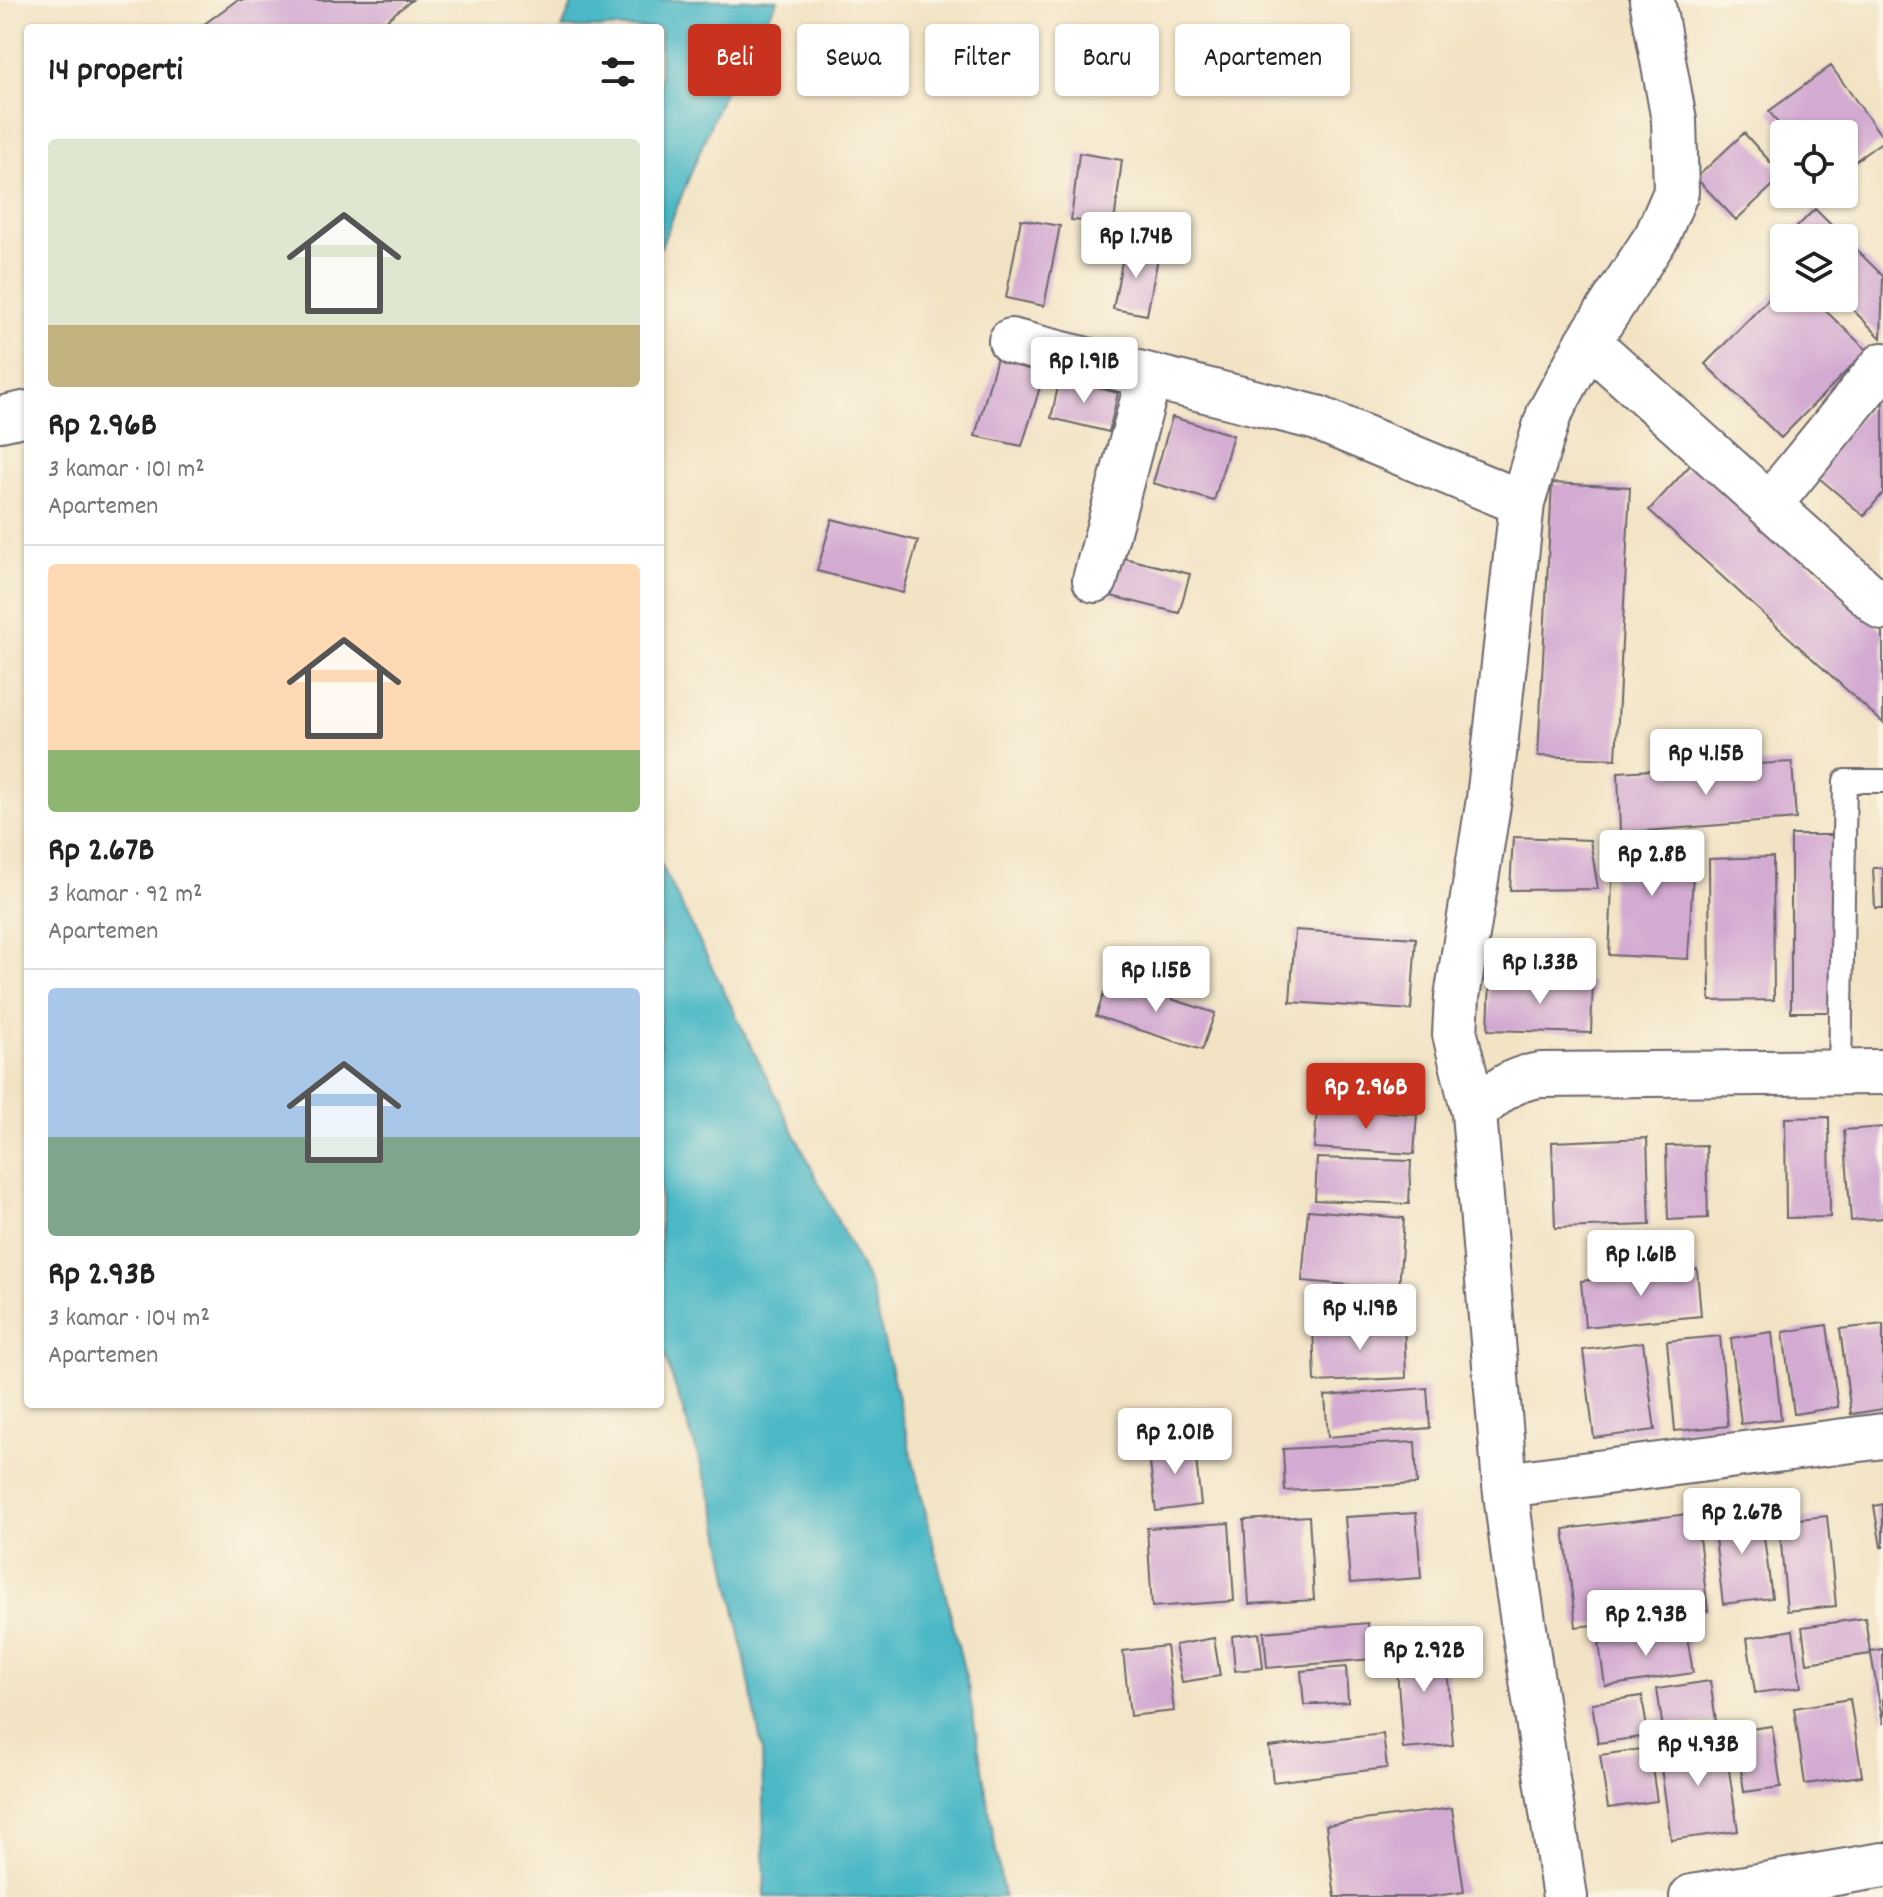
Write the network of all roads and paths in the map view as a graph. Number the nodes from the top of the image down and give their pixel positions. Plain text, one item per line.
1 (1652, 0) edge
2 (1011, 341) dead end
3 (1588, 342) junction
4 (1883, 365) edge
5 (1149, 377) junction
6 (24, 414) edge
7 (0, 419) edge
8 (1522, 503) junction
9 (1769, 505) junction
10 (1095, 580) dead end
11 (1883, 608) edge
12 (1883, 781) edge
13 (1883, 1072) edge
14 (1840, 1073) junction
15 (1474, 1113) junction
16 (1883, 1436) edge
17 (1505, 1485) junction
18 (1883, 1865) edge
19 (1565, 1897) edge
20 (1692, 1897) edge

1 - 3 street
2 - 5 street
3 - 8 street
3 - 9 street
4 - 9 street
5 - 8 street
5 - 10 street
6 - 7 street
8 - 15 street
9 - 11 street
12 - 14 lane
13 - 14 street
14 - 15 street
15 - 17 street
16 - 17 street
17 - 19 street
18 - 20 street

